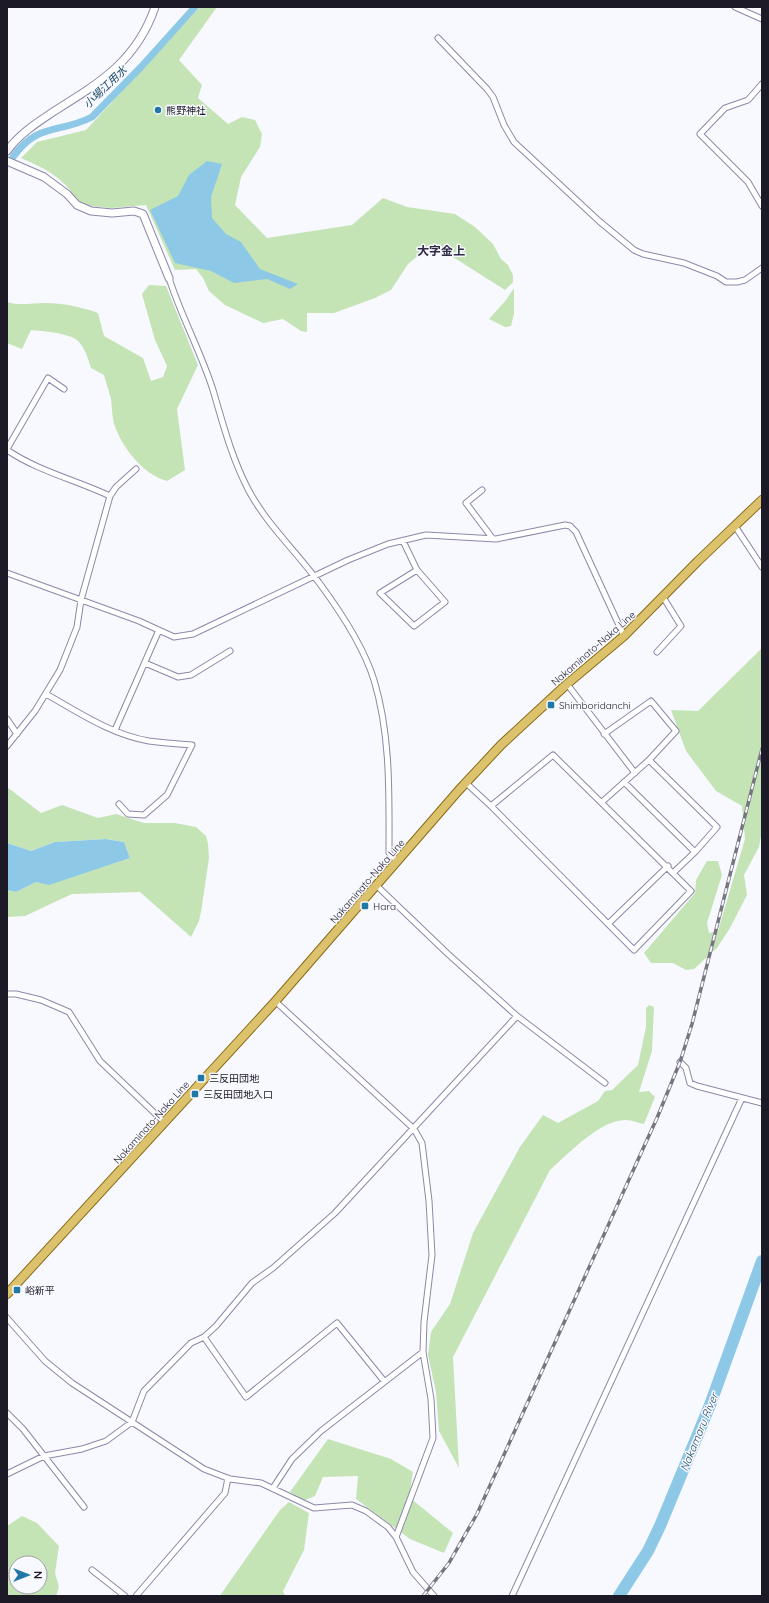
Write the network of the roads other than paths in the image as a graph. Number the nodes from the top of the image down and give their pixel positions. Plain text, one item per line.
1 (155, 7) edge
2 (735, 7) edge
3 (744, 9) edge
4 (762, 18) edge
5 (438, 38) dead end
6 (762, 84) edge
7 (7, 151) edge
8 (7, 161) edge
9 (762, 206) edge
10 (762, 268) edge
11 (169, 278) joint
12 (64, 389) dead end
13 (7, 450) edge
14 (136, 469) dead end
15 (482, 490) dead end
16 (110, 496) junction
17 (762, 500) edge
18 (735, 526) junction
19 (494, 539) junction
20 (403, 541) junction
21 (761, 562) edge
22 (417, 570) junction
23 (7, 573) edge
24 (314, 576) junction
25 (663, 597) junction
26 (81, 600) junction
27 (159, 630) junction
28 (624, 636) junction
29 (230, 651) dead end
30 (657, 652) dead end
31 (145, 663) junction
32 (567, 684) junction
33 (46, 694) junction
34 (7, 719) edge
35 (114, 730) junction
36 (17, 734) junction
37 (604, 734) junction
38 (7, 746) edge
39 (649, 760) junction
40 (635, 773) junction
41 (624, 782) junction
42 (466, 783) junction
43 (602, 802) junction
44 (119, 804) dead end
45 (491, 806) junction
46 (695, 852) junction
47 (398, 862) junction
48 (668, 866) junction
49 (674, 872) junction
50 (377, 886) junction
51 (608, 924) junction
52 (7, 994) edge
53 (275, 1000) junction
54 (518, 1016) junction
55 (680, 1062) dead end
56 (605, 1083) dead end
57 (742, 1098) junction
58 (762, 1102) edge
59 (164, 1122) junction
60 (414, 1129) junction
61 (7, 1294) edge
62 (7, 1318) edge
63 (204, 1338) junction
64 (423, 1352) junction
65 (384, 1381) junction
66 (7, 1412) edge
67 (132, 1422) junction
68 (44, 1456) junction
69 (7, 1474) edge
70 (228, 1478) junction
71 (272, 1488) junction
72 (84, 1507) dead end
73 (396, 1537) junction
74 (92, 1570) dead end
75 (124, 1596) edge
76 (136, 1596) edge
77 (434, 1596) edge
78 (512, 1596) edge

1 - 7 street
2 - 3 street
3 - 4 street
5 - 10 street
6 - 9 street
8 - 11 street
11 - 24 street
12 - 13 street
13 - 16 street
14 - 16 street
15 - 19 street
16 - 26 street
17 - 18 main road, Nakaminato-Naka Line
18 - 21 street
18 - 25 main road, Nakaminato-Naka Line
19 - 20 street
19 - 28 street
20 - 22 street
20 - 24 street
22 - 22 street
23 - 26 street
24 - 27 street
24 - 47 street
25 - 28 main road, Nakaminato-Naka Line
25 - 30 street
26 - 27 street
26 - 33 street
27 - 31 street
28 - 32 main road, Nakaminato-Naka Line
29 - 31 street
31 - 35 street
32 - 37 street
32 - 42 main road, Nakaminato-Naka Line
33 - 35 street
33 - 36 street
34 - 36 street
35 - 44 street
36 - 38 street
37 - 39 street
37 - 40 street
39 - 40 street
39 - 46 street
40 - 41 street
41 - 43 street
41 - 46 street
42 - 45 street
42 - 47 main road, Nakaminato-Naka Line
43 - 45 street
43 - 48 street
45 - 51 street
46 - 49 street
47 - 50 main road, Nakaminato-Naka Line
48 - 49 street
48 - 51 street
49 - 51 street
50 - 53 main road, Nakaminato-Naka Line
50 - 54 street
52 - 59 street
53 - 59 main road, Nakaminato-Naka Line
53 - 60 street
54 - 56 street
54 - 60 street
55 - 57 street
57 - 58 street
57 - 78 street
59 - 61 main road, Nakaminato-Naka Line
60 - 63 street
60 - 64 street
62 - 67 street
63 - 65 street
63 - 67 street
64 - 65 street
64 - 73 street
65 - 71 street
66 - 68 street
67 - 68 street
67 - 70 street
68 - 69 street
68 - 72 street
70 - 71 street
70 - 76 street
71 - 73 street
73 - 77 street
74 - 75 street

